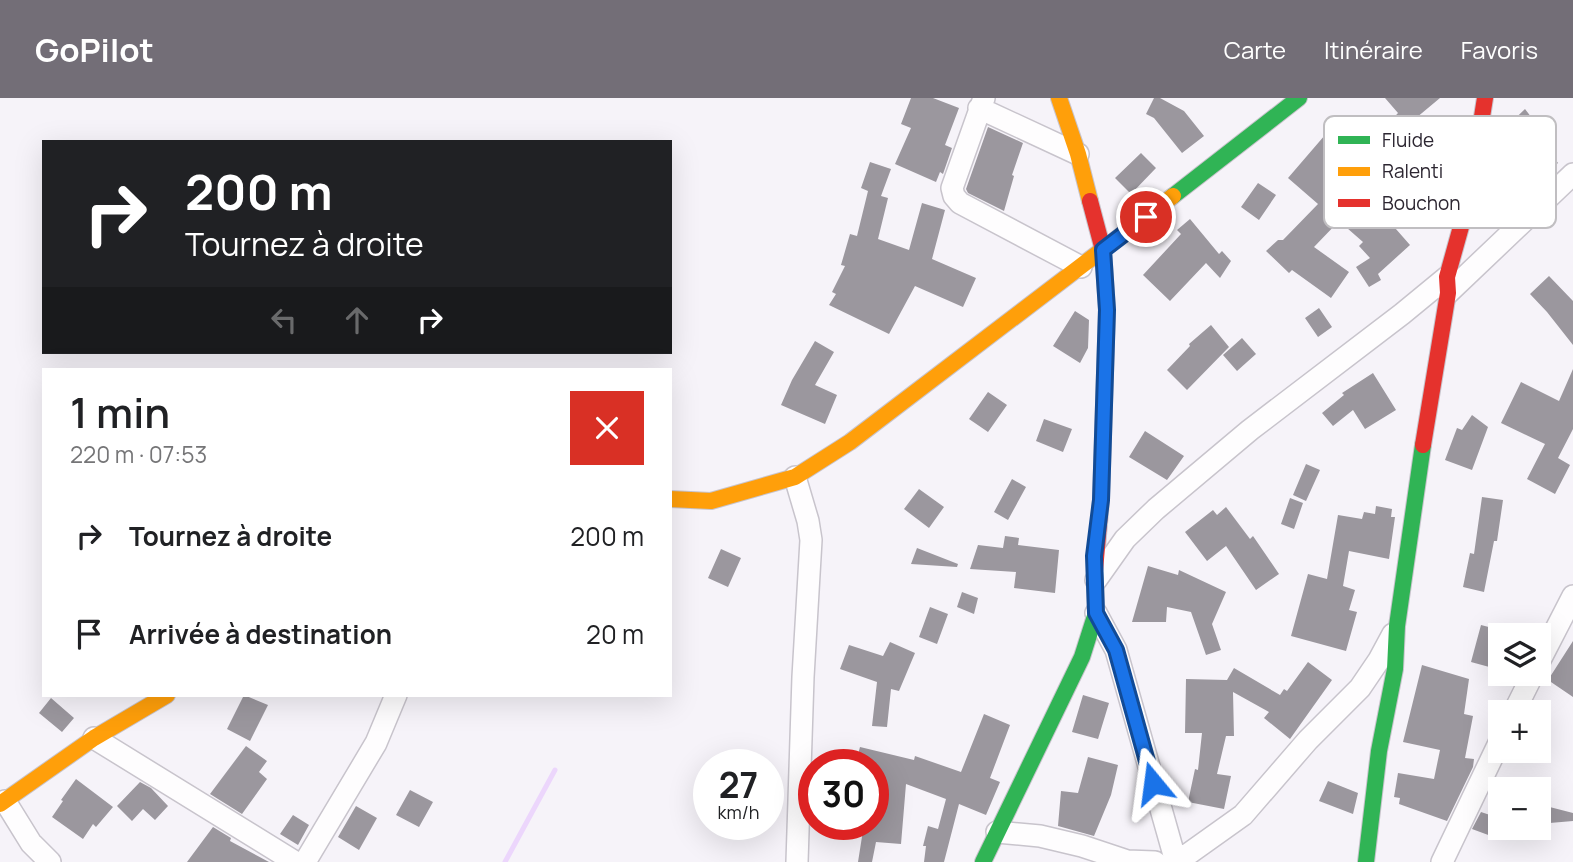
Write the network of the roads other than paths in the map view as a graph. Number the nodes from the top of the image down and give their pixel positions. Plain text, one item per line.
1 (1059, 98) edge
2 (1299, 98) edge
3 (1485, 98) edge
4 (982, 103) edge
5 (1482, 116) edge
6 (1079, 154) junction
7 (1573, 174) edge
8 (1556, 189) edge
9 (1462, 228) edge
10 (1512, 228) edge
11 (1103, 250) junction
12 (1081, 267) junction
13 (1448, 285) junction
14 (795, 477) junction
15 (672, 499) edge
16 (1096, 580) junction
17 (1573, 596) edge
18 (1096, 613) junction
19 (1397, 626) junction
20 (1551, 639) edge
21 (164, 697) edge
22 (395, 697) edge
23 (93, 738) junction
24 (1489, 763) edge
25 (2, 803) edge
26 (997, 832) junction
27 (796, 839) junction
28 (50, 862) edge
29 (295, 862) edge
30 (305, 862) edge
31 (782, 862) edge
32 (797, 862) edge
33 (983, 862) edge
34 (1155, 862) edge
35 (1177, 862) edge
36 (1366, 862) edge
37 (1442, 862) edge

1 - 6 street
2 - 11 street
3 - 5 street
4 - 6 street
4 - 12 street
6 - 11 street
7 - 8 street
9 - 13 street
10 - 13 street
11 - 12 street
11 - 16 street
12 - 14 street
13 - 16 street
13 - 19 street
14 - 15 street
14 - 27 street
16 - 18 street
17 - 20 street
18 - 26 street
18 - 35 street
19 - 35 street
19 - 36 street
21 - 23 street
22 - 30 street
23 - 25 street
23 - 29 street
24 - 37 street
25 - 28 street
26 - 33 street
26 - 34 street
27 - 31 street
27 - 32 street

